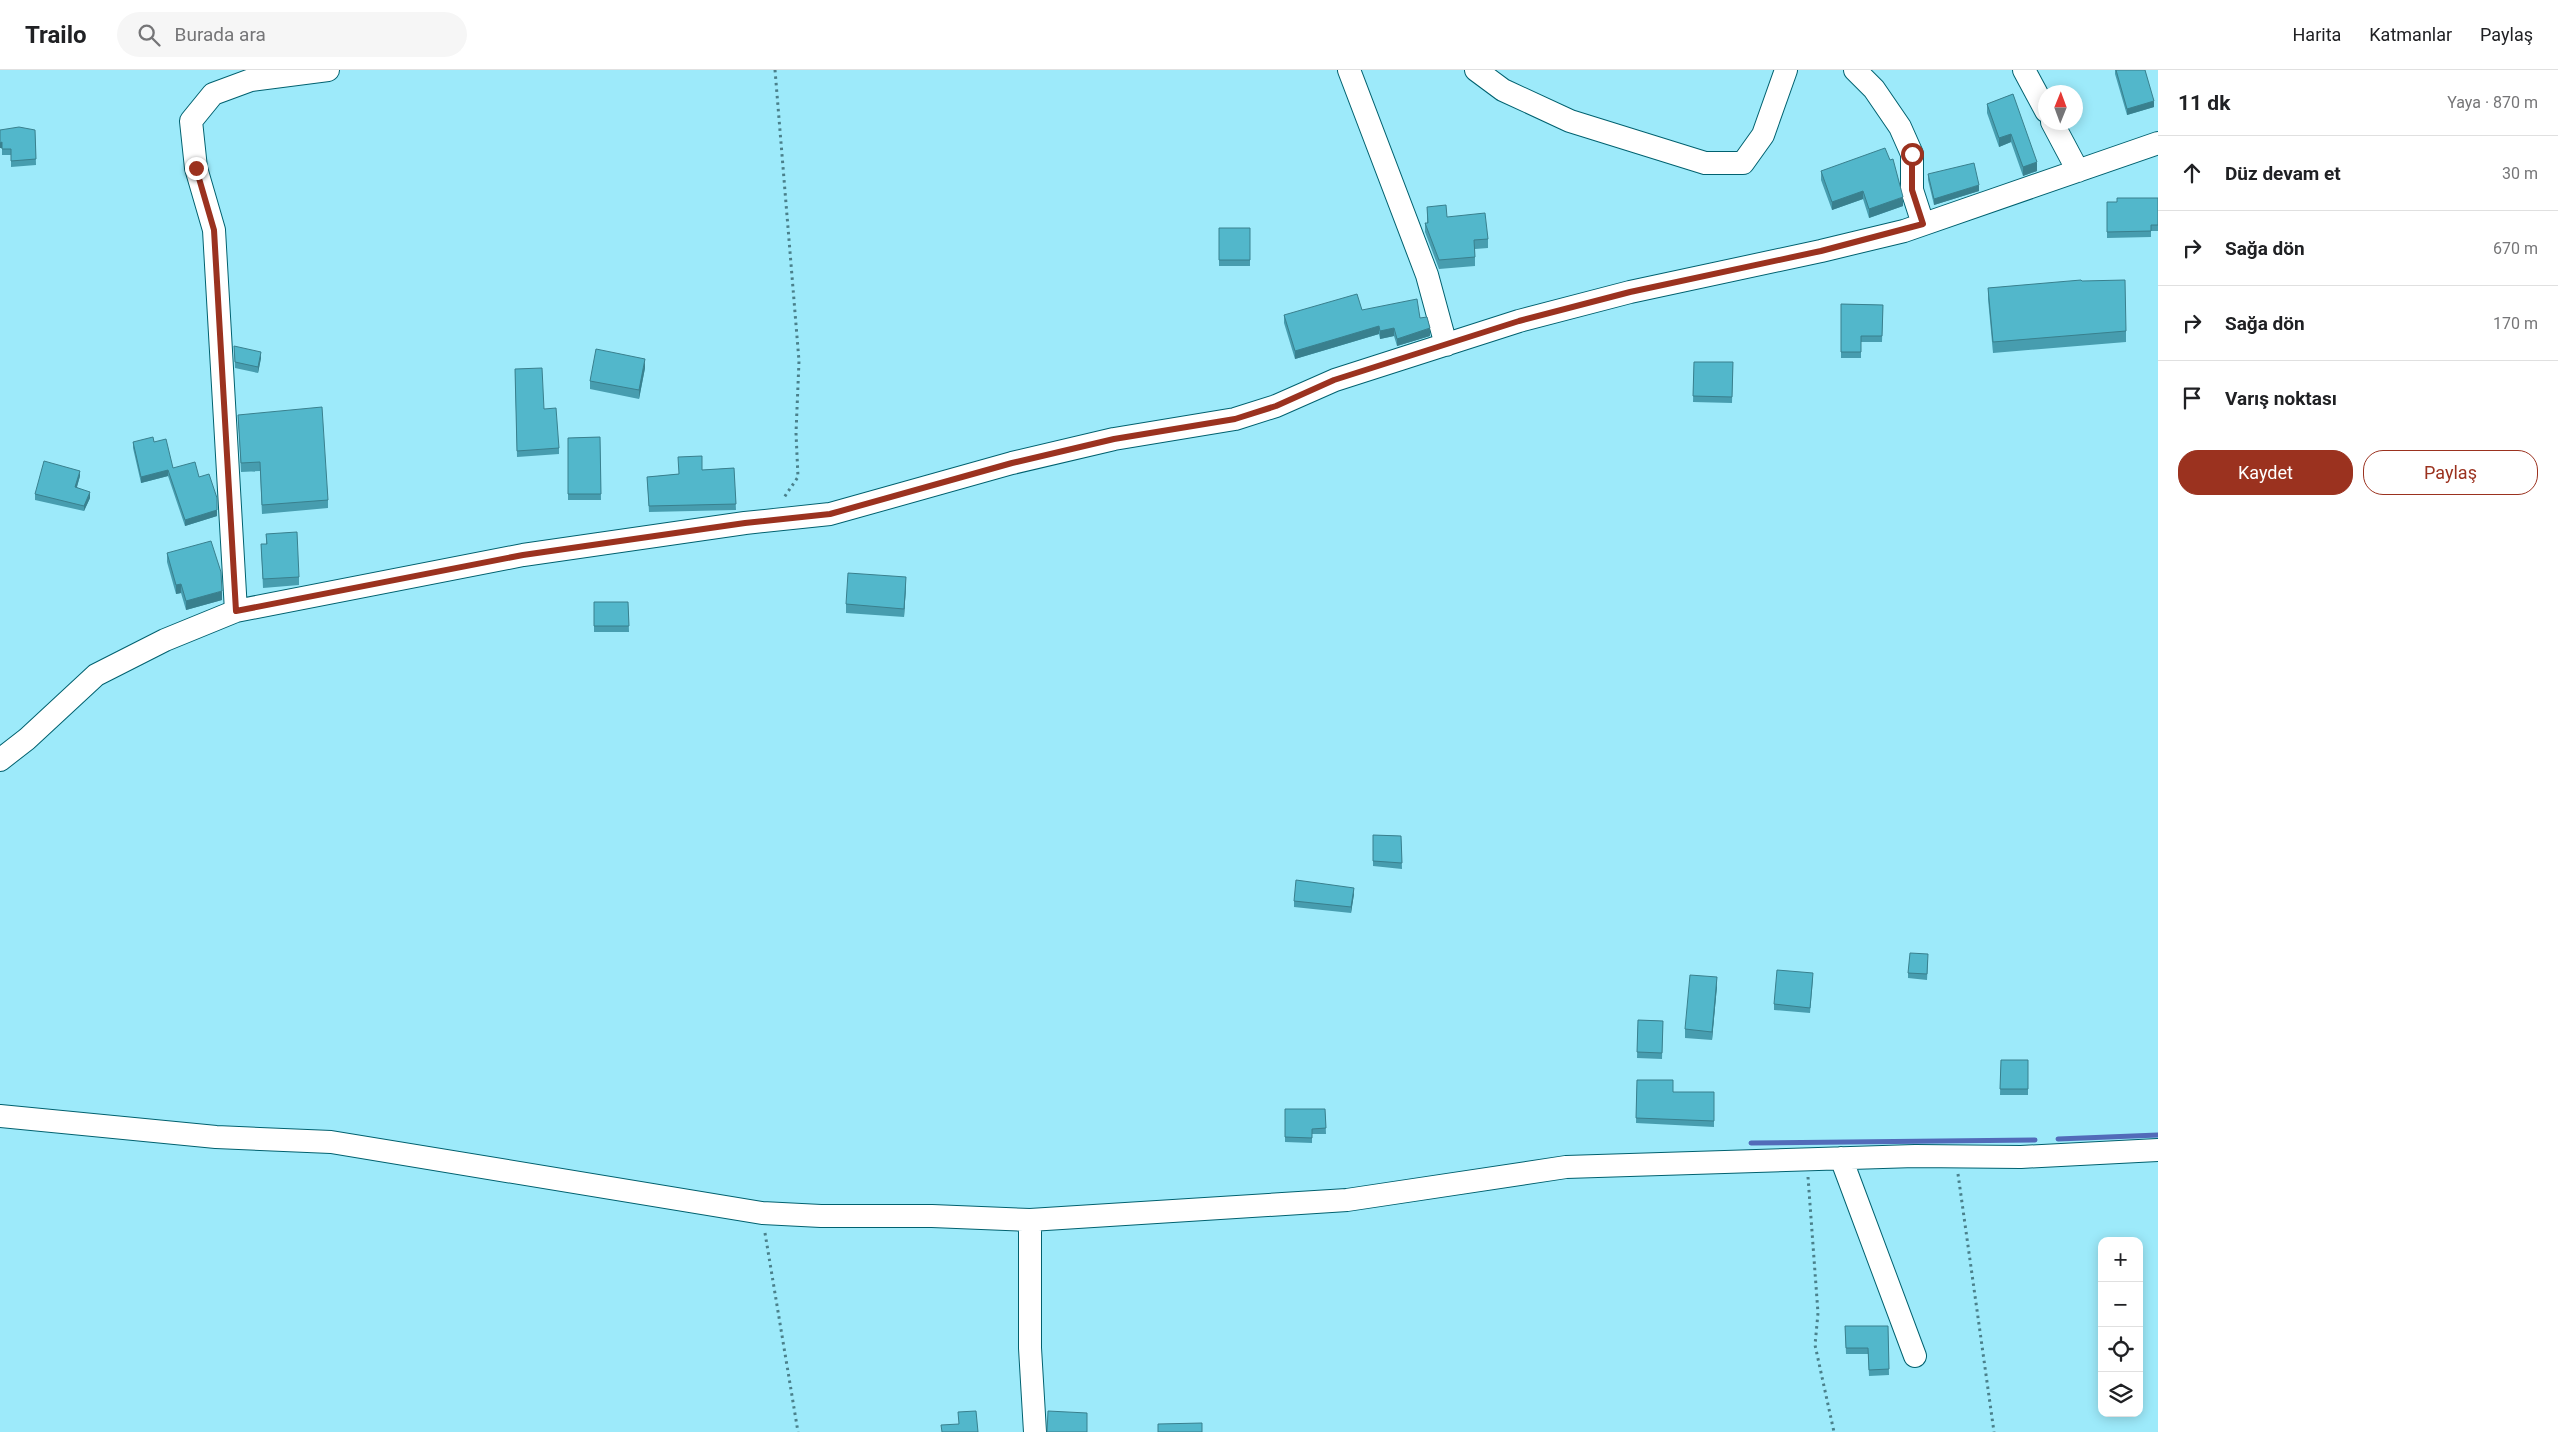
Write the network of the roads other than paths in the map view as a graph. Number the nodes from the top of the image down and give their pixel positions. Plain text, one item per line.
1 (328, 70) edge
2 (1349, 70) edge
3 (1476, 70) edge
4 (1786, 70) edge
5 (1855, 70) edge
6 (2024, 70) edge
7 (2038, 96) edge
8 (2056, 130) edge
9 (2158, 143) edge
10 (2078, 171) junction
11 (1923, 224) junction
12 (1446, 344) junction
13 (236, 611) junction
14 (0, 760) edge
15 (0, 1116) edge
16 (2158, 1150) edge
17 (1841, 1158) junction
18 (1030, 1220) junction
19 (1916, 1356) dead end
20 (1035, 1432) edge

1 - 13 street
2 - 12 street
3 - 4 street
5 - 11 street
6 - 7 street
8 - 10 street
9 - 10 street
10 - 11 street
11 - 12 street
12 - 13 street
13 - 14 street
15 - 18 street
16 - 17 street
17 - 18 street
17 - 19 street
18 - 20 street

